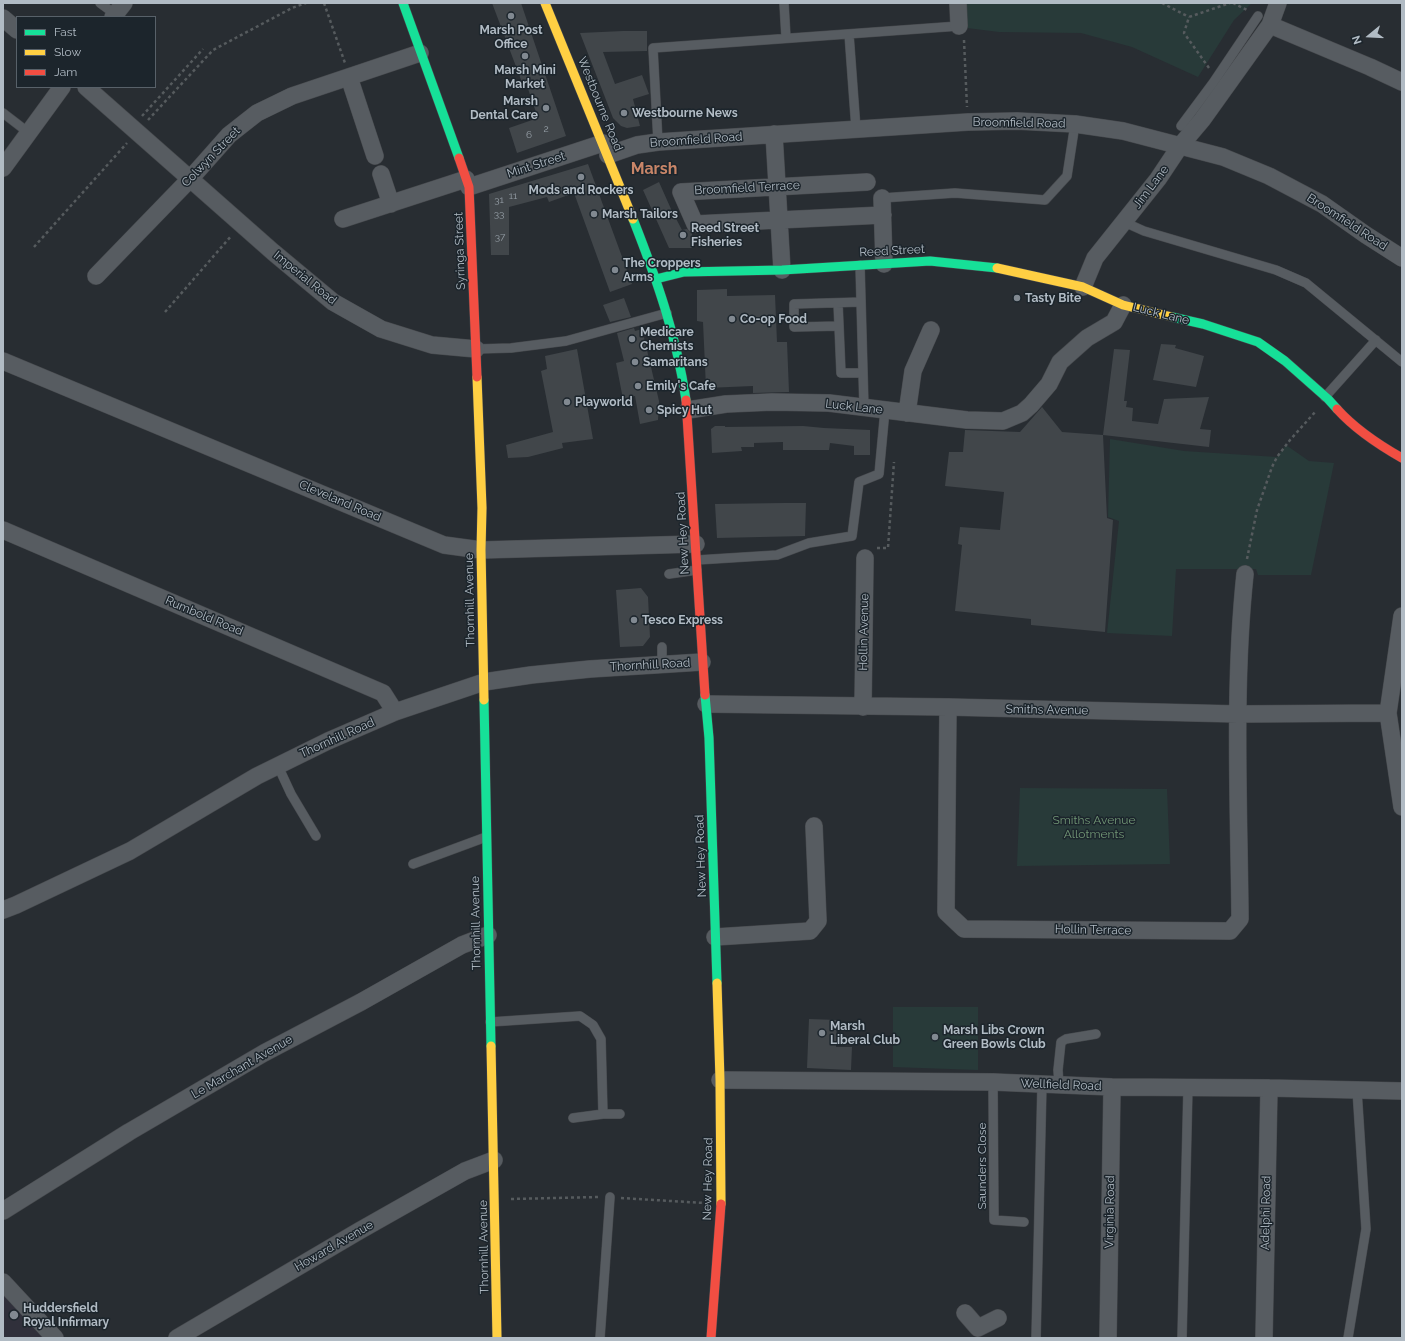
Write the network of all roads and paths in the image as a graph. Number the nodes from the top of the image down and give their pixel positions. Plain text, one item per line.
1 (100, 3) edge
2 (306, 3) edge
3 (324, 3) edge
4 (403, 3) edge
5 (545, 3) edge
6 (784, 3) edge
7 (958, 3) edge
8 (1162, 3) edge
9 (1230, 3) edge
10 (1233, 3) edge
11 (1278, 3) edge
12 (117, 11) edge
13 (1189, 17) junction
14 (3, 18) edge
15 (1264, 21) junction
16 (959, 26) junction
17 (16, 29) edge
18 (849, 34) junction
19 (786, 38) junction
20 (202, 49) dead end
21 (420, 53) junction
22 (349, 77) junction
23 (1402, 82) edge
24 (1218, 83) junction
25 (61, 88) edge
26 (87, 88) edge
27 (3, 113) edge
28 (968, 122) junction
29 (1075, 124) junction
30 (1181, 126) dead end
31 (856, 129) junction
32 (135, 130) junction
33 (29, 132) junction
34 (774, 134) junction
35 (658, 142) junction
36 (1180, 146) junction
37 (606, 149) junction
38 (375, 156) dead end
39 (3, 168) edge
40 (381, 174) dead end
41 (190, 179) junction
42 (867, 182) dead end
43 (467, 183) junction
44 (777, 186) junction
45 (391, 204) junction
46 (882, 206) junction
47 (343, 219) dead end
48 (779, 220) junction
49 (1124, 222) junction
50 (241, 224) junction
51 (34, 247) dead end
52 (1402, 258) edge
53 (884, 264) junction
54 (860, 265) junction
55 (782, 270) junction
56 (96, 276) dead end
57 (656, 279) junction
58 (1083, 287) junction
59 (861, 302) junction
60 (838, 303) junction
61 (1123, 305) junction
62 (165, 312) dead end
63 (668, 314) junction
64 (839, 326) junction
65 (931, 330) dead end
66 (1376, 340) junction
67 (476, 349) junction
68 (3, 361) edge
69 (1402, 362) edge
70 (863, 373) junction
71 (682, 374) joint
72 (1326, 398) junction
73 (864, 408) junction
74 (688, 410) junction
75 (885, 410) junction
76 (907, 412) junction
77 (894, 457) dead end
78 (1402, 458) edge
79 (482, 508) joint
80 (3, 530) edge
81 (696, 544) junction
82 (481, 550) junction
83 (865, 558) joint
84 (697, 565) junction
85 (669, 574) dead end
86 (1244, 574) joint
87 (1402, 616) edge
88 (1400, 648) edge
89 (702, 662) junction
90 (484, 682) junction
91 (706, 704) junction
92 (863, 707) junction
93 (948, 707) junction
94 (395, 712) junction
95 (1388, 713) junction
96 (1238, 714) junction
97 (278, 766) junction
98 (1402, 807) edge
99 (814, 826) dead end
100 (316, 836) dead end
101 (486, 838) junction
102 (413, 864) dead end
103 (3, 910) edge
104 (488, 936) junction
105 (715, 937) junction
106 (490, 1022) junction
107 (1096, 1034) dead end
108 (720, 1080) junction
109 (993, 1082) junction
110 (1042, 1084) junction
111 (1059, 1085) junction
112 (1112, 1087) junction
113 (1188, 1088) junction
114 (1269, 1088) junction
115 (1357, 1090) junction
116 (1402, 1091) edge
117 (603, 1114) junction
118 (620, 1114) dead end
119 (573, 1118) dead end
120 (494, 1160) junction
121 (610, 1197) dead end
122 (3, 1211) edge
123 (1024, 1222) dead end
124 (3, 1282) edge
125 (965, 1313) dead end
126 (998, 1318) dead end
127 (978, 1333) edge
128 (55, 1338) edge
129 (177, 1338) edge
130 (497, 1338) edge
131 (600, 1338) edge
132 (711, 1338) edge
133 (1036, 1338) edge
134 (1108, 1338) edge
135 (1182, 1338) edge
136 (1264, 1338) edge
137 (1348, 1338) edge

1 - 12 lane
2 - 32 path
3 - 22 path
4 - 21 main road, Syringa Street
5 - 37 main road, Westbourne Road
6 - 19 lane
7 - 16 street
8 - 13 path
9 - 13 path
10 - 15 path
11 - 15 street, Jim Lane
13 - 24 path
14 - 17 street
15 - 23 street
15 - 24 street, Jim Lane
16 - 18 lane
16 - 28 path
18 - 19 lane
18 - 31 lane
19 - 35 lane
20 - 32 path
21 - 22 street, Colwyn Street
21 - 43 main road, Syringa Street
22 - 38 street
22 - 41 street, Colwyn Street
24 - 30 lane, Jim Lane
24 - 36 street, Jim Lane
25 - 33 street
26 - 32 street, Imperial Road
27 - 33 lane
28 - 29 street, Broomfield Road
28 - 31 street, Broomfield Road
29 - 36 street, Broomfield Road
29 - 46 lane
31 - 34 street, Broomfield Road
32 - 41 street, Imperial Road
32 - 51 path
33 - 39 street
34 - 35 street, Broomfield Road
34 - 44 street
35 - 37 street, Broomfield Road
36 - 49 street, Jim Lane
36 - 52 street, Broomfield Road
37 - 43 street, Mint Street
37 - 57 main road, Westbourne Road
40 - 45 street
41 - 50 street, Imperial Road
41 - 56 street, Colwyn Street
42 - 44 street, Broomfield Terrace
43 - 45 street, Mint Street
43 - 67 main road, Syringa Street
44 - 48 street
44 - 48 street, Broomfield Terrace
45 - 47 street, Mint Street
46 - 48 street, Broomfield Terrace
46 - 53 street
48 - 55 street
49 - 58 street, Jim Lane
49 - 66 lane
50 - 62 path
50 - 67 street, Imperial Road
53 - 54 main road, Reed Street
53 - 58 main road, Reed Street
54 - 55 main road, Reed Street
54 - 59 lane
55 - 57 main road, Reed Street
57 - 63 main road, Westbourne Road
58 - 61 main road, Reed Street
59 - 60 lane
59 - 70 lane
60 - 64 lane
60 - 64 lane
61 - 72 main road, Luck Lane
61 - 76 street, Luck Lane
63 - 67 lane, Imperial Road
63 - 71 main road, Westbourne Road
64 - 70 lane
65 - 76 street
66 - 69 lane
66 - 72 lane
67 - 79 main road, Syringa Street
68 - 82 street, Cleveland Road
70 - 73 lane
71 - 74 main road, New Hey Road
72 - 78 main road, Luck Lane
72 - 86 path
73 - 74 street, Luck Lane
73 - 75 street, Luck Lane
74 - 81 main road, New Hey Road
75 - 76 street, Luck Lane
75 - 84 lane
77 - 83 path
79 - 82 main road, Thornhill Avenue
80 - 94 street, Rumbold Road
81 - 82 street, Cleveland Road
81 - 84 main road, New Hey Road
82 - 90 main road, Thornhill Avenue
83 - 92 street, Hollin Avenue
84 - 85 lane
84 - 89 main road, New Hey Road
86 - 96 street
87 - 88 street
88 - 95 street
89 - 90 street, Thornhill Road
89 - 91 main road, New Hey Road
90 - 94 street, Thornhill Road
90 - 101 main road, Thornhill Avenue
91 - 92 street, Smiths Avenue
91 - 105 main road, New Hey Road
92 - 93 street, Smiths Avenue
93 - 96 street, Smiths Avenue
93 - 96 street, Hollin Terrace
94 - 97 street, Thornhill Road
95 - 96 street, Smiths Avenue
95 - 98 street
97 - 100 lane
97 - 103 street, Thornhill Road
99 - 105 street
101 - 102 lane
101 - 104 main road, Thornhill Avenue
104 - 106 main road, Thornhill Avenue
104 - 122 street, Le Marchant Avenue
105 - 108 main road, New Hey Road
106 - 117 lane
106 - 120 main road, Thornhill Avenue
107 - 111 lane
108 - 109 street, Wellfield Road
108 - 132 main road, New Hey Road
109 - 110 street, Wellfield Road
109 - 123 lane, Saunders Close
110 - 111 street, Wellfield Road
110 - 133 lane
111 - 112 street, Wellfield Road
112 - 113 street, Wellfield Road
112 - 134 street, Virginia Road
113 - 114 street, Wellfield Road
113 - 135 lane
114 - 115 street, Wellfield Road
114 - 136 street, Adelphi Road
115 - 116 street, Wellfield Road
115 - 137 lane
117 - 118 lane
117 - 119 lane
120 - 129 street, Howard Avenue
120 - 130 main road, Thornhill Avenue
121 - 131 lane
124 - 128 street
125 - 127 street
126 - 127 street

